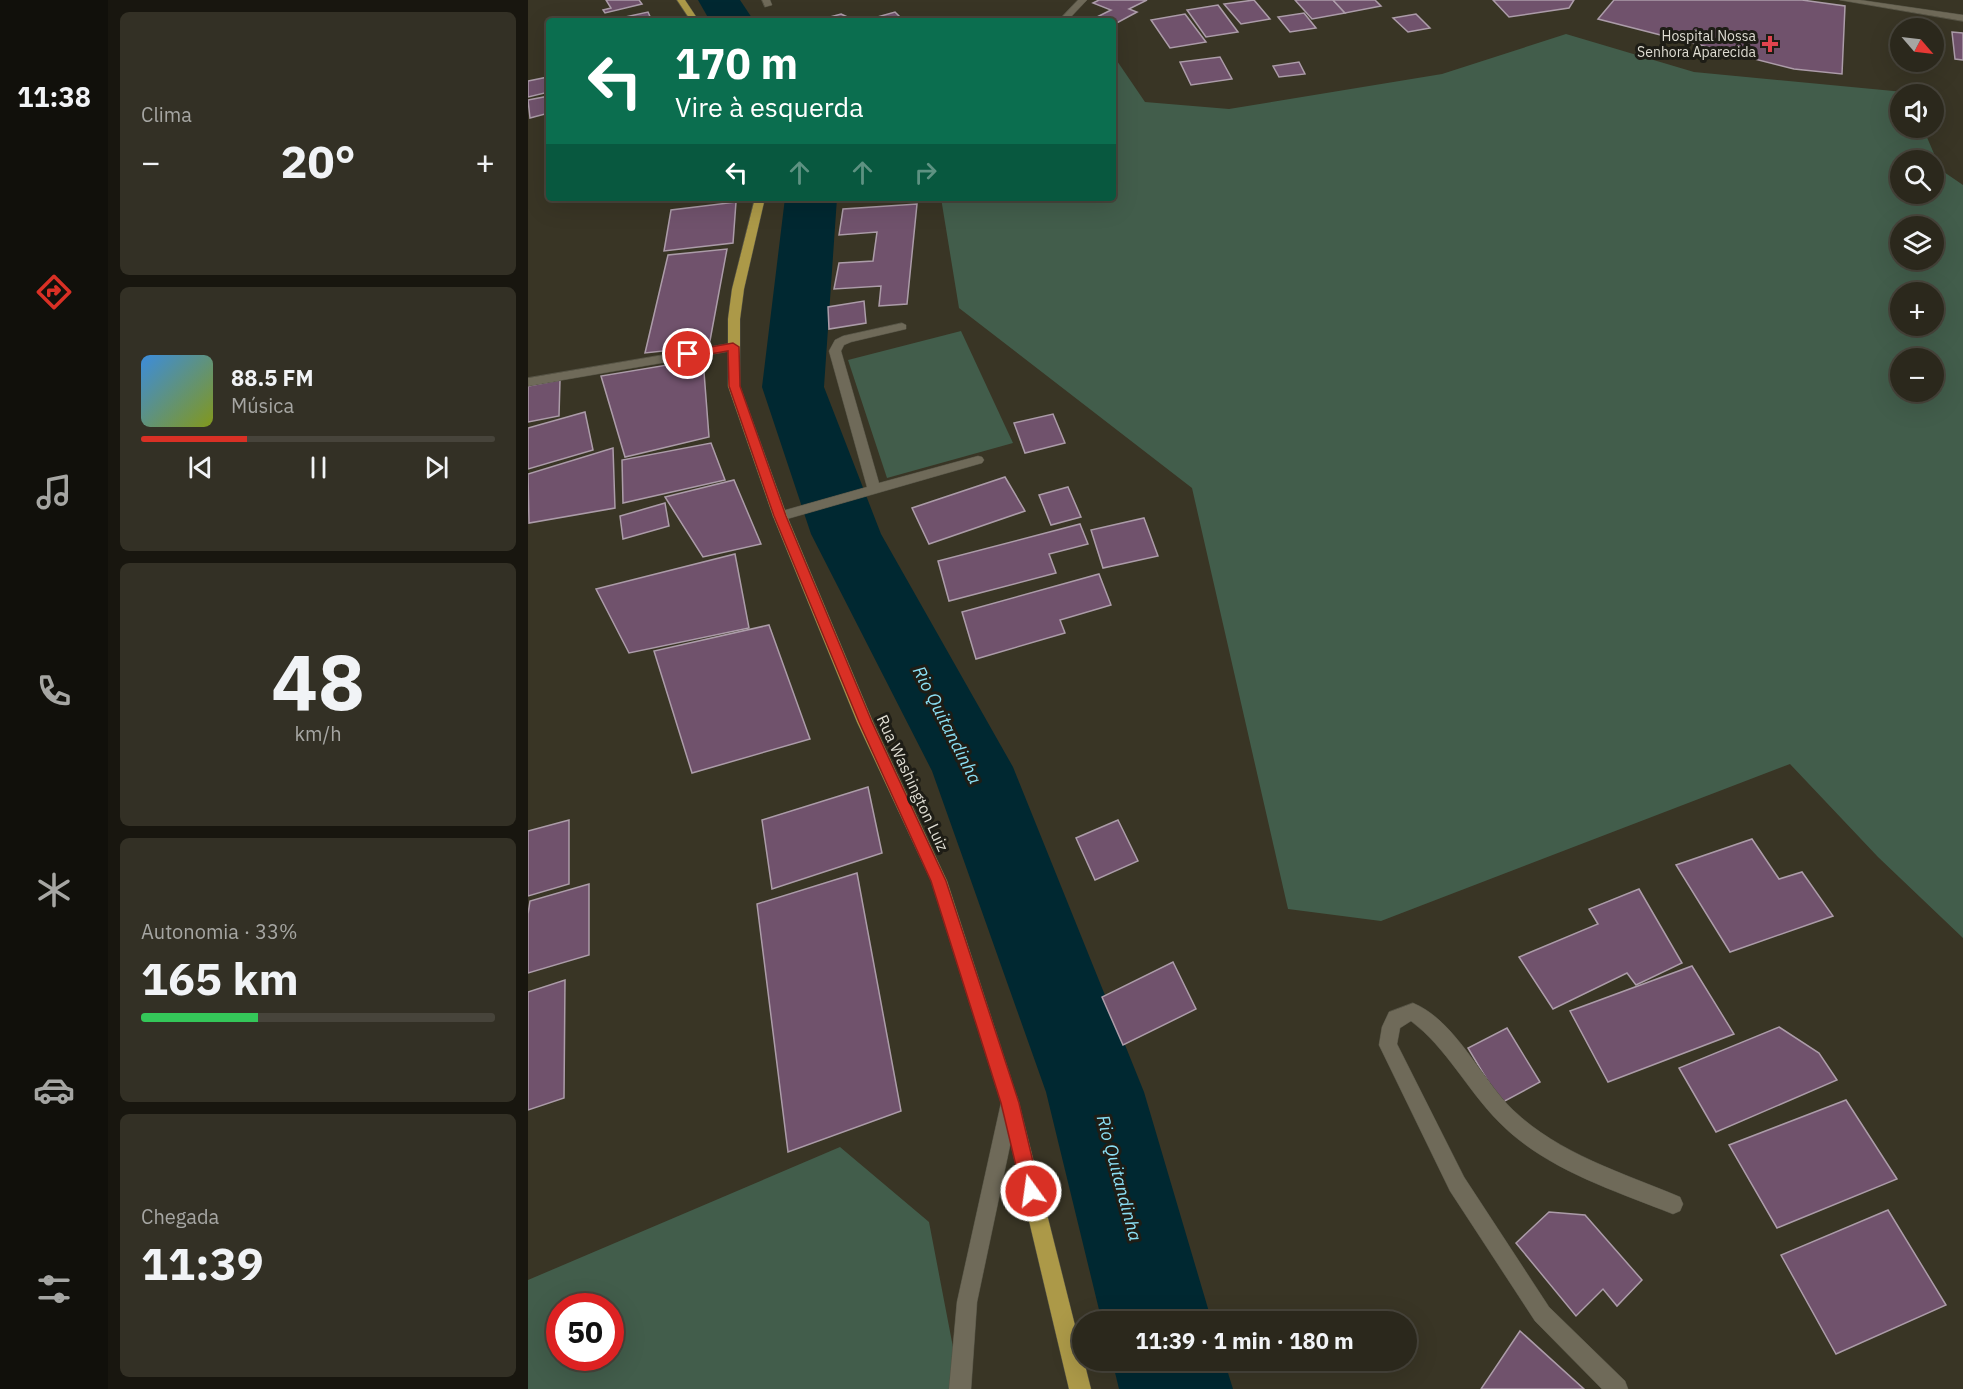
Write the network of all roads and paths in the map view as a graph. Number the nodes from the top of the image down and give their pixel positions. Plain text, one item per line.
1 (681, 0) edge
2 (1083, 0) edge
3 (1844, 0) edge
4 (693, 18) edge
5 (1065, 18) edge
6 (1963, 18) edge
7 (759, 201) edge
8 (902, 327) dead end
9 (733, 347) junction
10 (528, 382) edge
11 (978, 460) dead end
12 (874, 488) junction
13 (780, 516) junction
14 (1010, 1103) junction
15 (1673, 1204) dead end
16 (960, 1389) edge
17 (1080, 1389) edge
18 (1617, 1389) edge

1 - 4 main road
2 - 5 street
3 - 6 street
7 - 9 main road, Rua Washington Luiz
8 - 12 street
9 - 10 street
9 - 13 main road, Rua Washington Luiz
11 - 12 street
12 - 13 street
13 - 14 main road, Rua Washington Luiz
14 - 16 street
14 - 17 main road, Rua Washington Luiz
15 - 18 street

